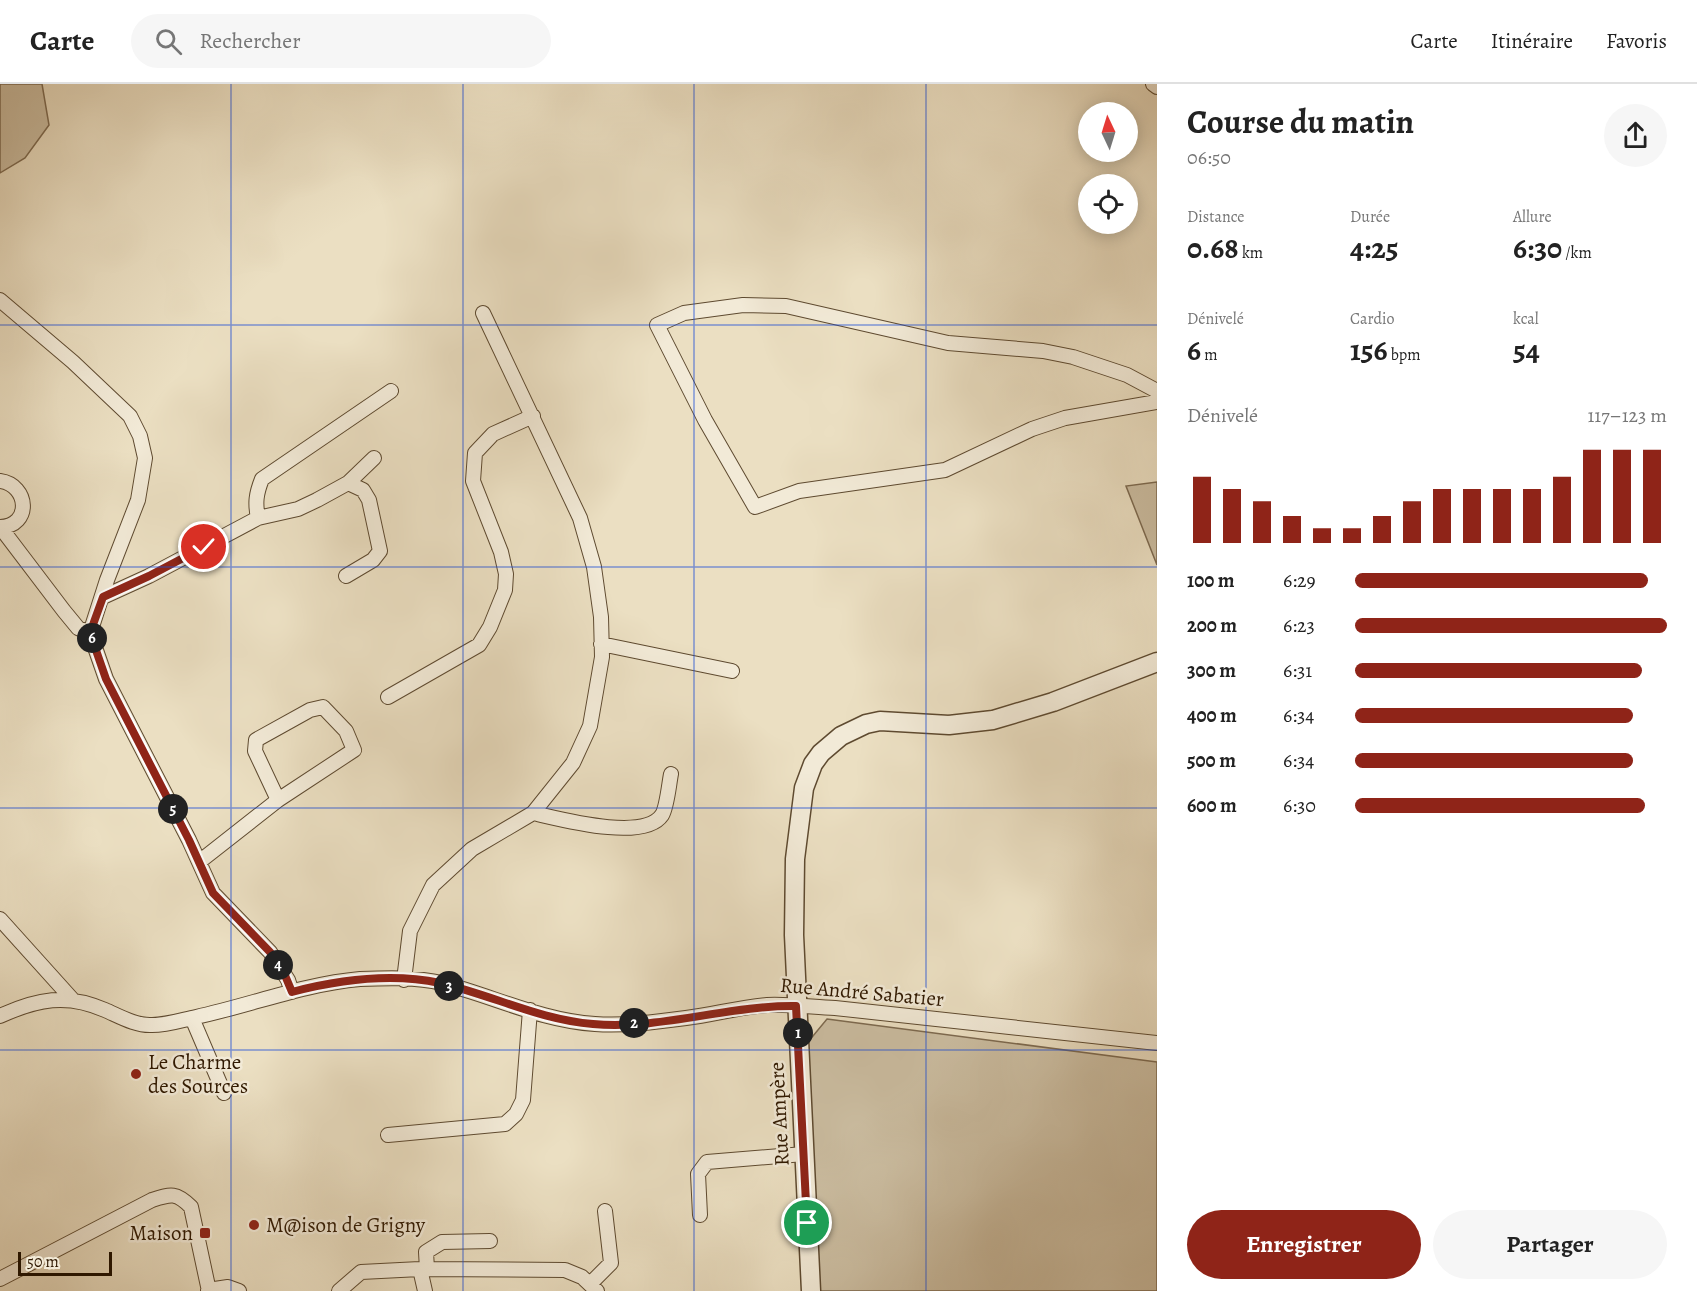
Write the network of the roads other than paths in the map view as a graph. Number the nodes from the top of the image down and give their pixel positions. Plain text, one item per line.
1 (1153, 84) edge
2 (1157, 87) edge
3 (0, 300) edge
4 (483, 313) dead end
5 (391, 391) dead end
6 (1157, 391) edge
7 (1157, 402) edge
8 (533, 416) junction
9 (374, 458) dead end
10 (0, 481) edge
11 (348, 483) junction
12 (258, 518) junction
13 (1, 528) edge
14 (346, 576) dead end
15 (103, 597) junction
16 (90, 633) junction
17 (601, 644) junction
18 (1157, 662) edge
19 (732, 671) dead end
20 (388, 697) dead end
21 (671, 774) dead end
22 (278, 800) junction
23 (533, 813) junction
24 (199, 862) junction
25 (0, 919) edge
26 (404, 980) junction
27 (292, 992) junction
28 (72, 999) junction
29 (796, 1006) junction
30 (530, 1010) junction
31 (0, 1016) edge
32 (192, 1018) junction
33 (1157, 1043) edge
34 (224, 1093) dead end
35 (388, 1135) dead end
36 (804, 1154) junction
37 (605, 1210) dead end
38 (700, 1215) dead end
39 (490, 1241) dead end
40 (424, 1269) junction
41 (0, 1279) edge
42 (351, 1286) edge
43 (593, 1288) edge
44 (208, 1290) edge
45 (239, 1291) edge
46 (339, 1291) edge
47 (425, 1291) edge
48 (811, 1291) edge

1 - 2 street
3 - 15 street
4 - 8 street
5 - 12 street
6 - 7 street
8 - 17 street
8 - 20 street
9 - 11 street
10 - 13 street
11 - 12 street
11 - 14 street
12 - 15 street
13 - 16 street
15 - 16 street
16 - 24 street
17 - 19 street
17 - 23 street
18 - 29 street, Rue Ampère
21 - 23 street
22 - 22 street
22 - 24 street
23 - 26 street
24 - 27 street
25 - 28 street
26 - 27 street, Rue André Sabatier
26 - 30 street, Rue André Sabatier
27 - 32 street, Rue André Sabatier
28 - 31 street, Rue André Sabatier
28 - 32 street, Rue André Sabatier
29 - 30 street, Rue André Sabatier
29 - 33 street, Rue André Sabatier
29 - 36 street, Rue Ampère
30 - 35 street
32 - 34 street
36 - 38 street
36 - 48 street, Rue Ampère
37 - 43 street
39 - 40 street
40 - 42 street
40 - 43 street
40 - 47 street
41 - 44 street
42 - 46 street
44 - 45 street

